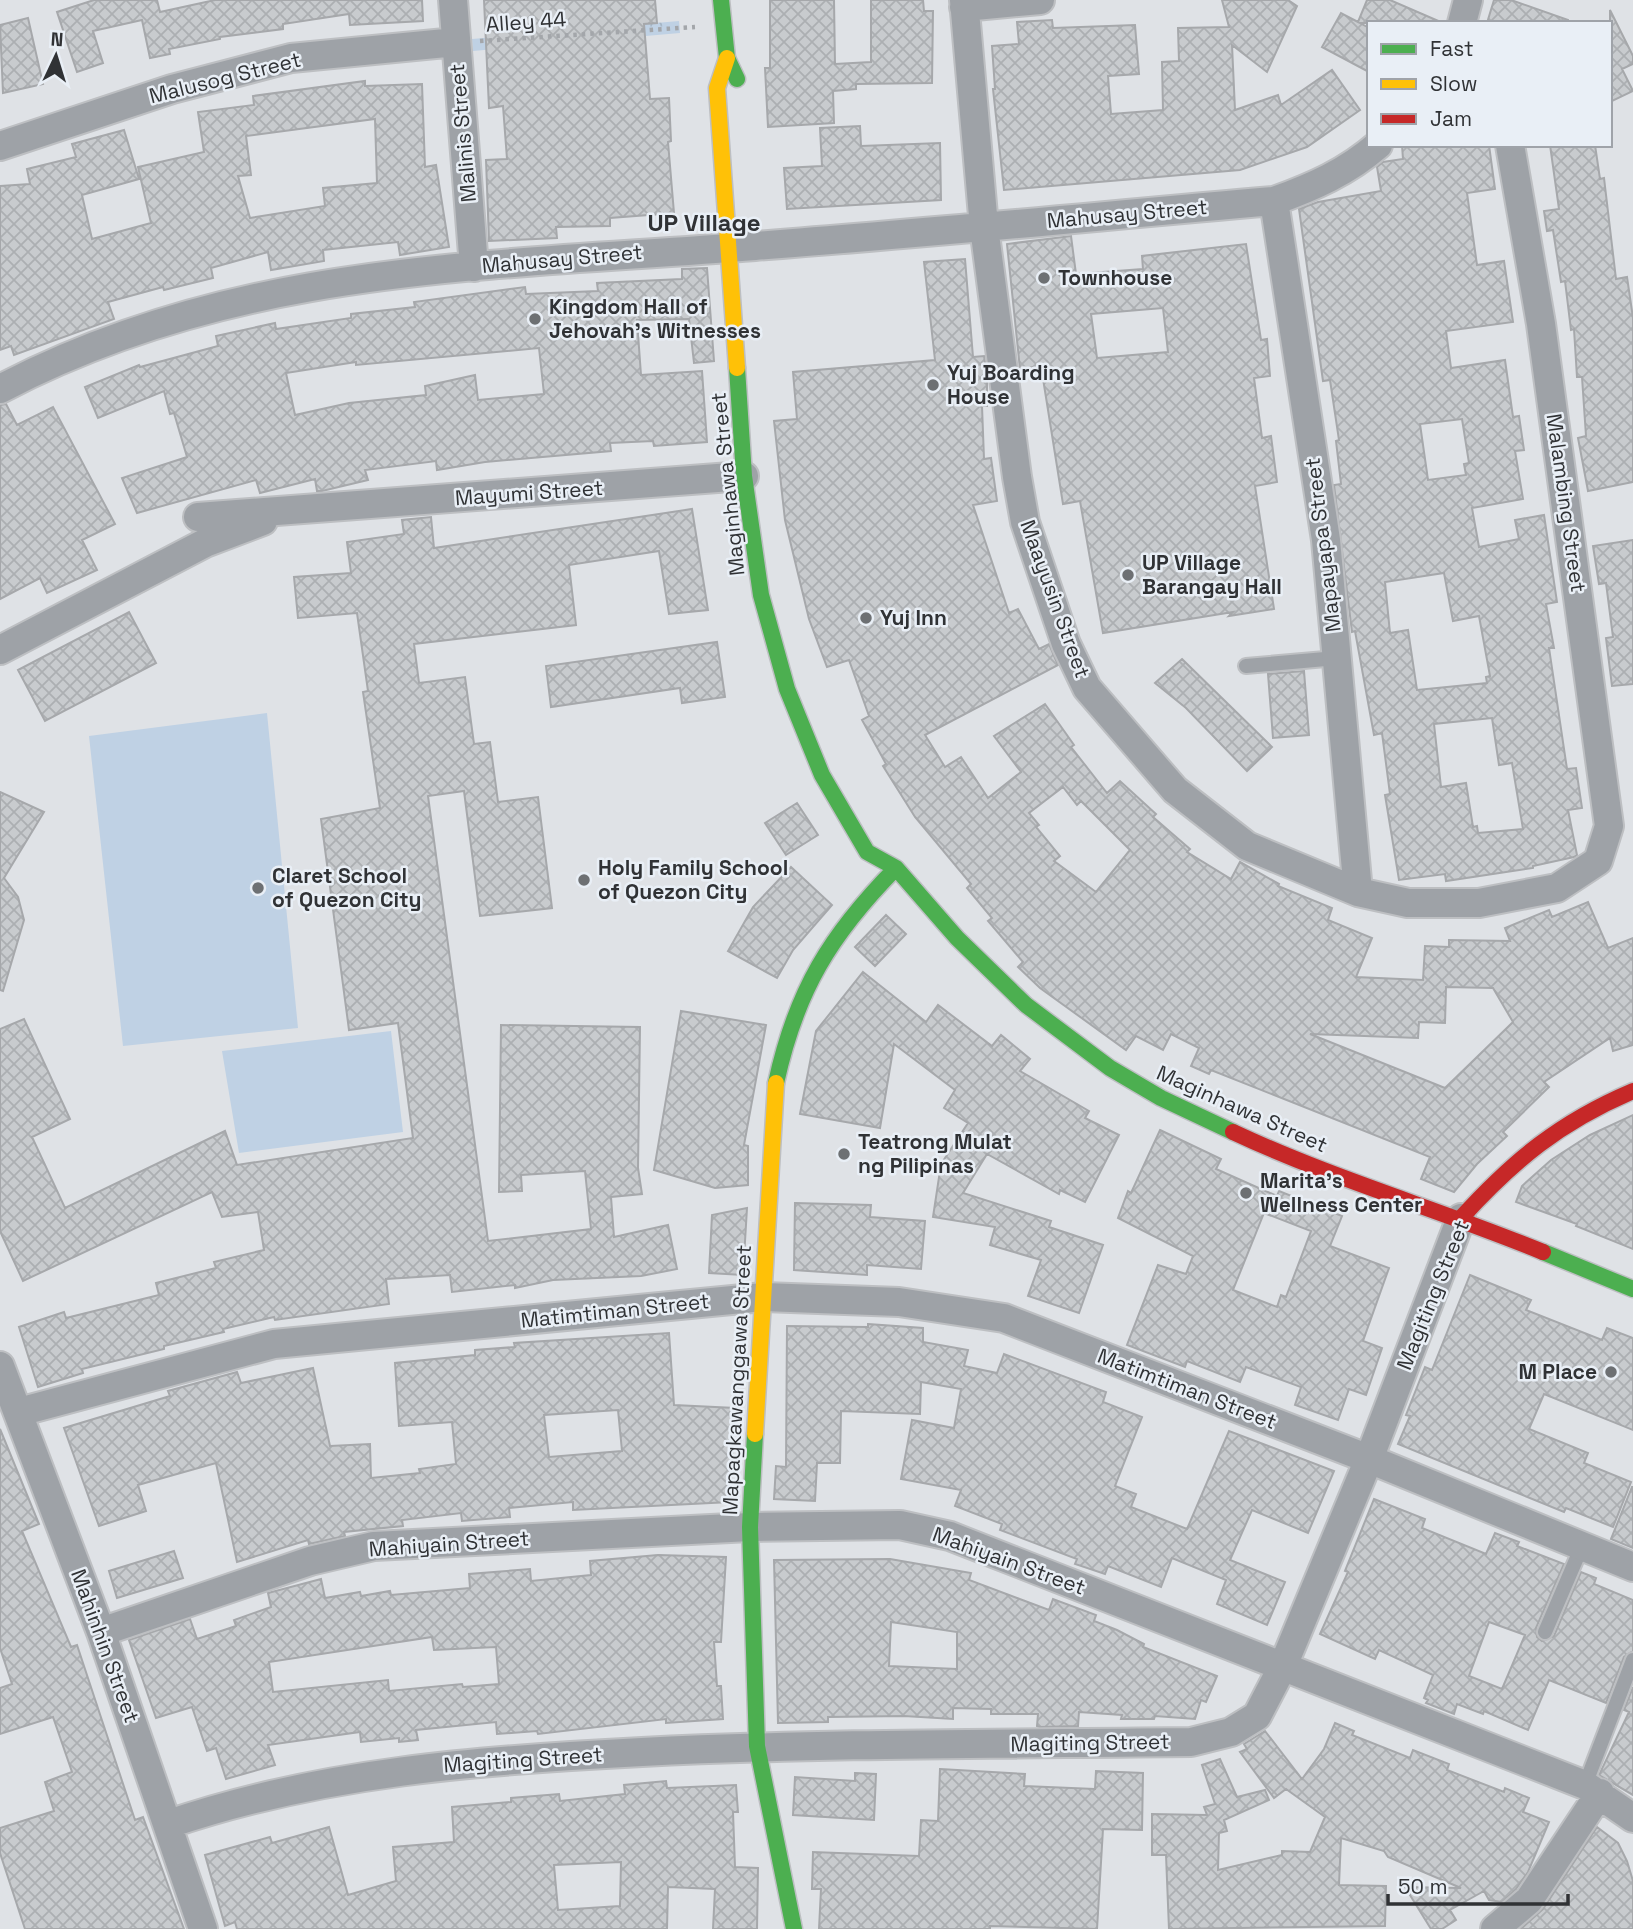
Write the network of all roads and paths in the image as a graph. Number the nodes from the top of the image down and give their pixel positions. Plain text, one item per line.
1 (453, 0) edge
2 (721, 0) edge
3 (1040, 0) edge
4 (1468, 0) edge
5 (964, 3) edge
6 (1463, 21) edge
7 (724, 26) junction
8 (456, 42) junction
9 (727, 58) junction
10 (741, 100) dead end
11 (0, 146) edge
12 (1375, 147) edge
13 (1510, 147) edge
14 (1274, 201) junction
15 (984, 227) junction
16 (747, 246) junction
17 (474, 267) junction
18 (0, 389) edge
19 (744, 477) junction
20 (0, 650) edge
21 (1337, 658) junction
22 (1246, 666) dead end
23 (891, 849) dead end
24 (1598, 861) joint
25 (896, 868) junction
26 (1358, 892) junction
27 (1633, 1091) edge
28 (1461, 1218) junction
29 (1633, 1289) edge
30 (764, 1297) junction
31 (0, 1366) edge
32 (19, 1412) junction
33 (1369, 1460) junction
34 (750, 1527) junction
35 (1582, 1546) junction
36 (1633, 1567) edge
37 (101, 1632) junction
38 (1545, 1632) dead end
39 (1633, 1660) edge
40 (1283, 1666) junction
41 (757, 1746) junction
42 (1593, 1789) junction
43 (1633, 1818) edge
44 (169, 1824) junction
45 (203, 1929) edge
46 (794, 1929) edge
47 (1495, 1929) edge

1 - 8 street, Malinis Street
2 - 7 street, Maginhawa Street
3 - 5 street
4 - 6 street
5 - 15 street, Maayusin Street
7 - 8 path, Alley 44
7 - 9 street, Maginhawa Street
8 - 11 street, Malusog Street
8 - 17 street, Malinis Street
9 - 10 street, Maginhawa Street
9 - 16 street, Maginhawa Street
12 - 14 street, Mahusay Street
13 - 24 street, Malambing Street
14 - 15 street, Mahusay Street
14 - 21 street, Mapayapa Street
15 - 16 street, Mahusay Street
15 - 26 street, Maayusin Street
16 - 17 street, Mahusay Street
16 - 19 street, Maginhawa Street
17 - 18 street, Mahusay Street
19 - 20 street, Mayumi Street
19 - 25 street, Maginhawa Street
21 - 22 lane
21 - 26 street, Mapayapa Street
23 - 25 street, Maginhawa Street
24 - 26 street, Maayusin Street
25 - 28 street, Maginhawa Street
25 - 30 street, Mapagkawanggawa Street
27 - 28 street, Magiting Street
28 - 29 street, Maginhawa Street
28 - 33 street, Magiting Street
30 - 32 street, Matimtiman Street
30 - 33 street, Matimtiman Street
30 - 34 street, Mapagkawanggawa Street
31 - 32 street, Mahinhin Street
32 - 37 street, Mahinhin Street
33 - 35 street, Matimtiman Street
33 - 40 street, Magiting Street
34 - 37 street, Mahiyain Street
34 - 40 street, Mahiyain Street
34 - 41 street, Mapagkawanggawa Street
35 - 36 street, Matimtiman Street
35 - 38 lane
37 - 44 street, Mahinhin Street
39 - 42 lane
40 - 41 street, Magiting Street
40 - 42 street, Mahiyain Street
41 - 44 street, Magiting Street
41 - 46 street, Mapagkawanggawa Street
42 - 43 street, Mahiyain Street
42 - 47 street
44 - 45 street, Mahinhin Street

